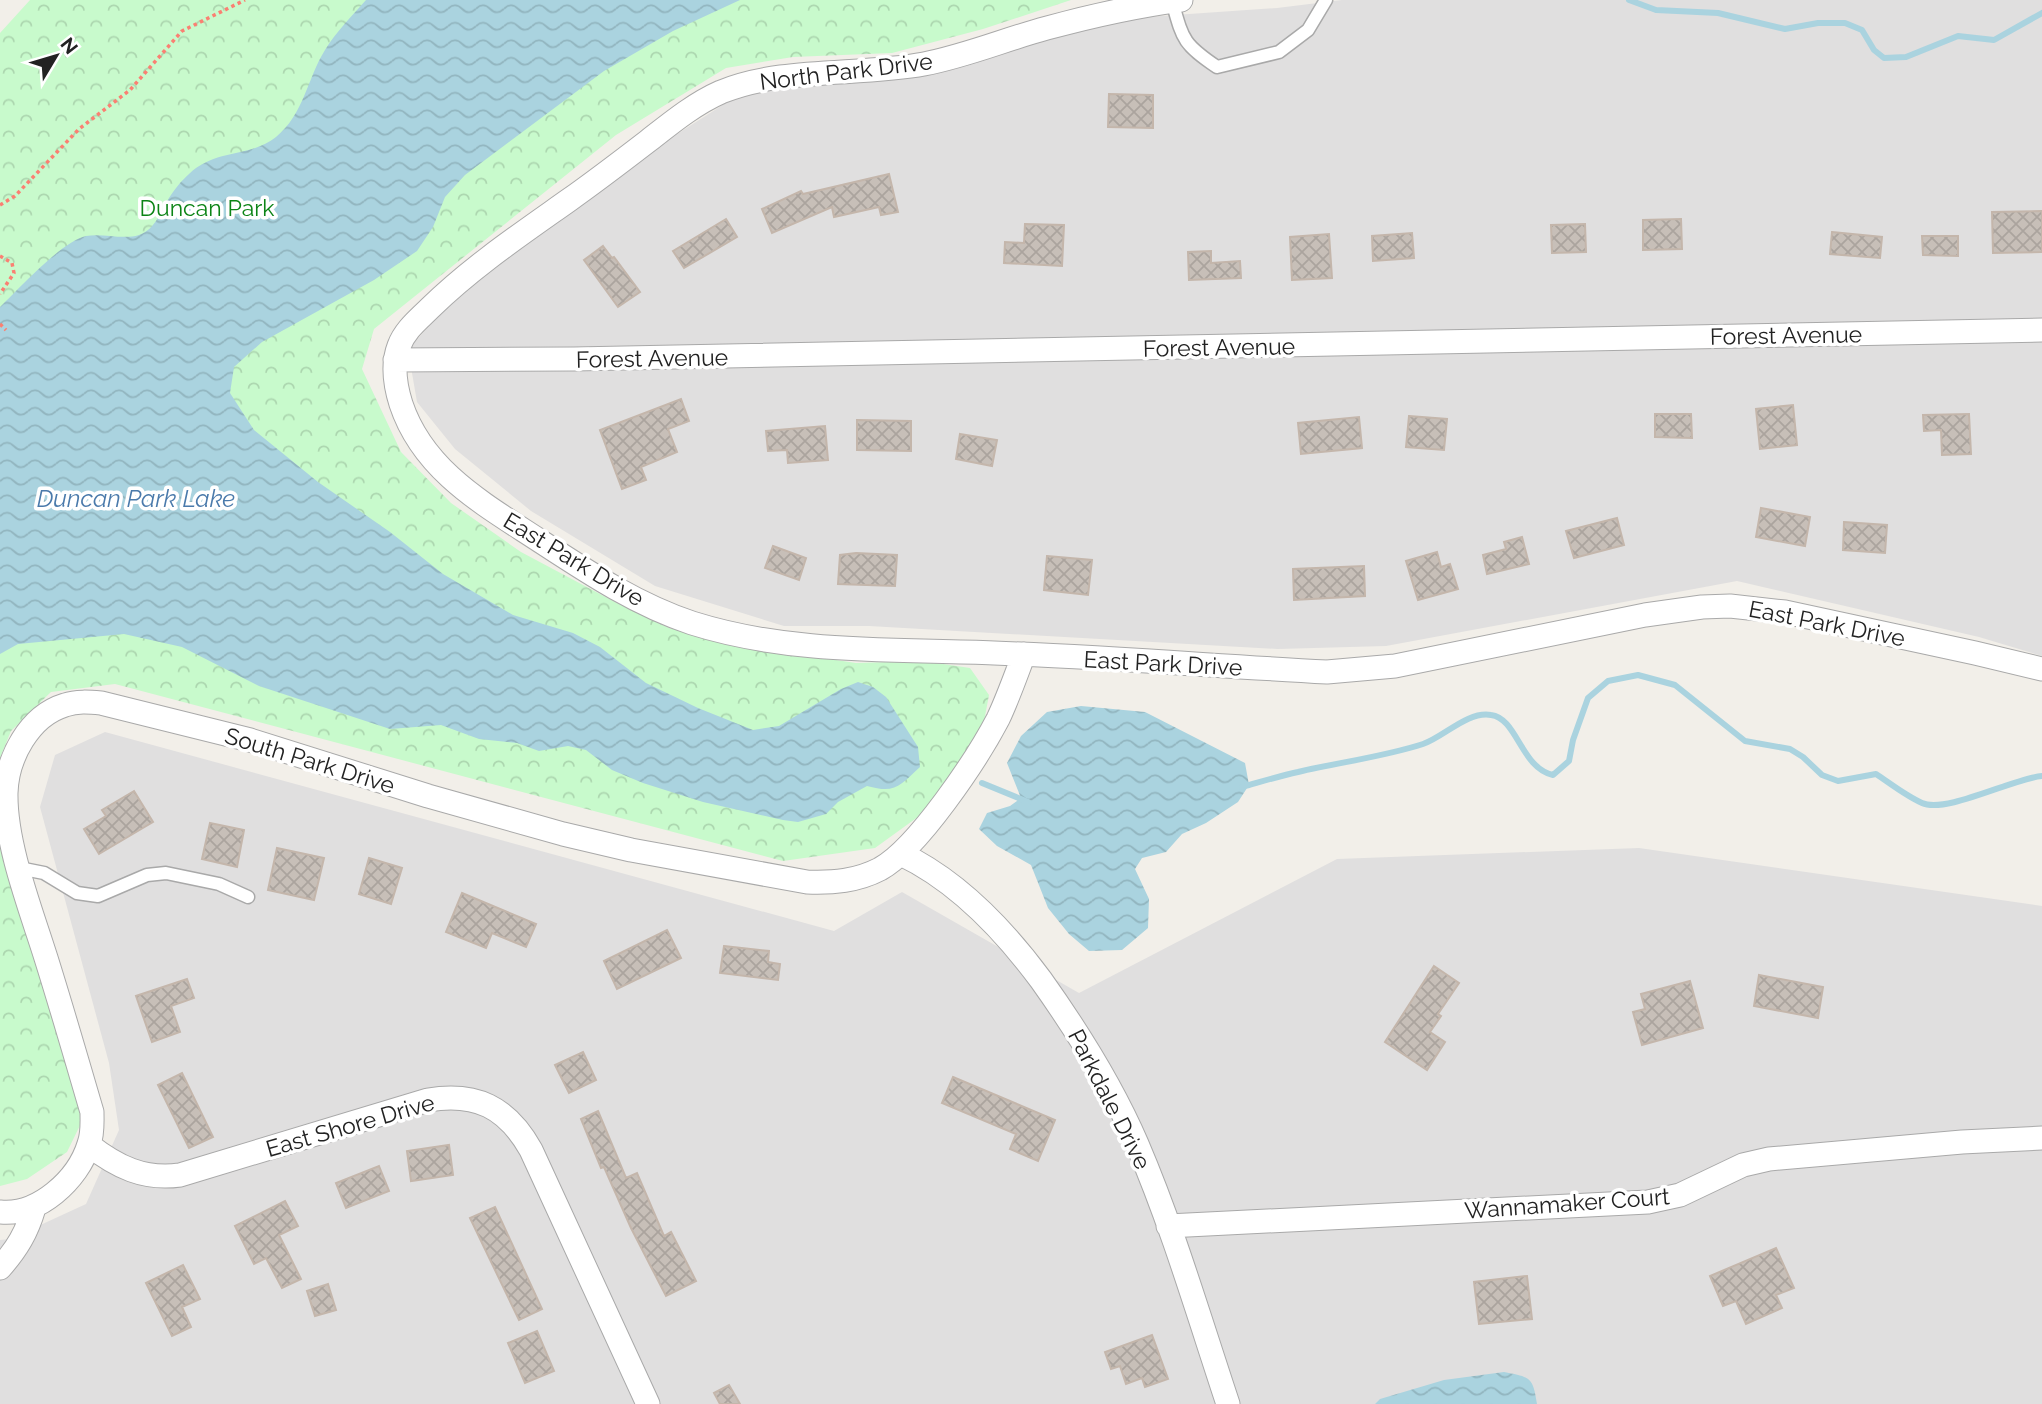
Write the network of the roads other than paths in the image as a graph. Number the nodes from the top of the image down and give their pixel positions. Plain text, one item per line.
1 (1326, 0) edge
2 (1177, 1) edge
3 (2042, 330) edge
4 (396, 360) junction
5 (1024, 654) junction
6 (2042, 669) edge
7 (901, 854) junction
8 (19, 868) junction
9 (248, 897) dead end
10 (2042, 1138) edge
11 (89, 1145) junction
12 (34, 1208) junction
13 (0, 1212) edge
14 (1168, 1226) junction
15 (0, 1268) edge
16 (648, 1404) edge
17 (1228, 1404) edge

1 - 2 lane
2 - 4 street, North Park Drive
3 - 4 street, Forest Avenue
4 - 5 street, East Park Drive
5 - 6 street, East Park Drive
5 - 7 street, South Park Drive
7 - 8 street, South Park Drive
7 - 14 street, Parkdale Drive
8 - 9 lane
8 - 11 street, South Park Drive
10 - 14 street, Wannamaker Court
11 - 12 street, South Park Drive
11 - 16 street, East Shore Drive
12 - 13 street
12 - 15 street
14 - 17 street, Parkdale Drive

